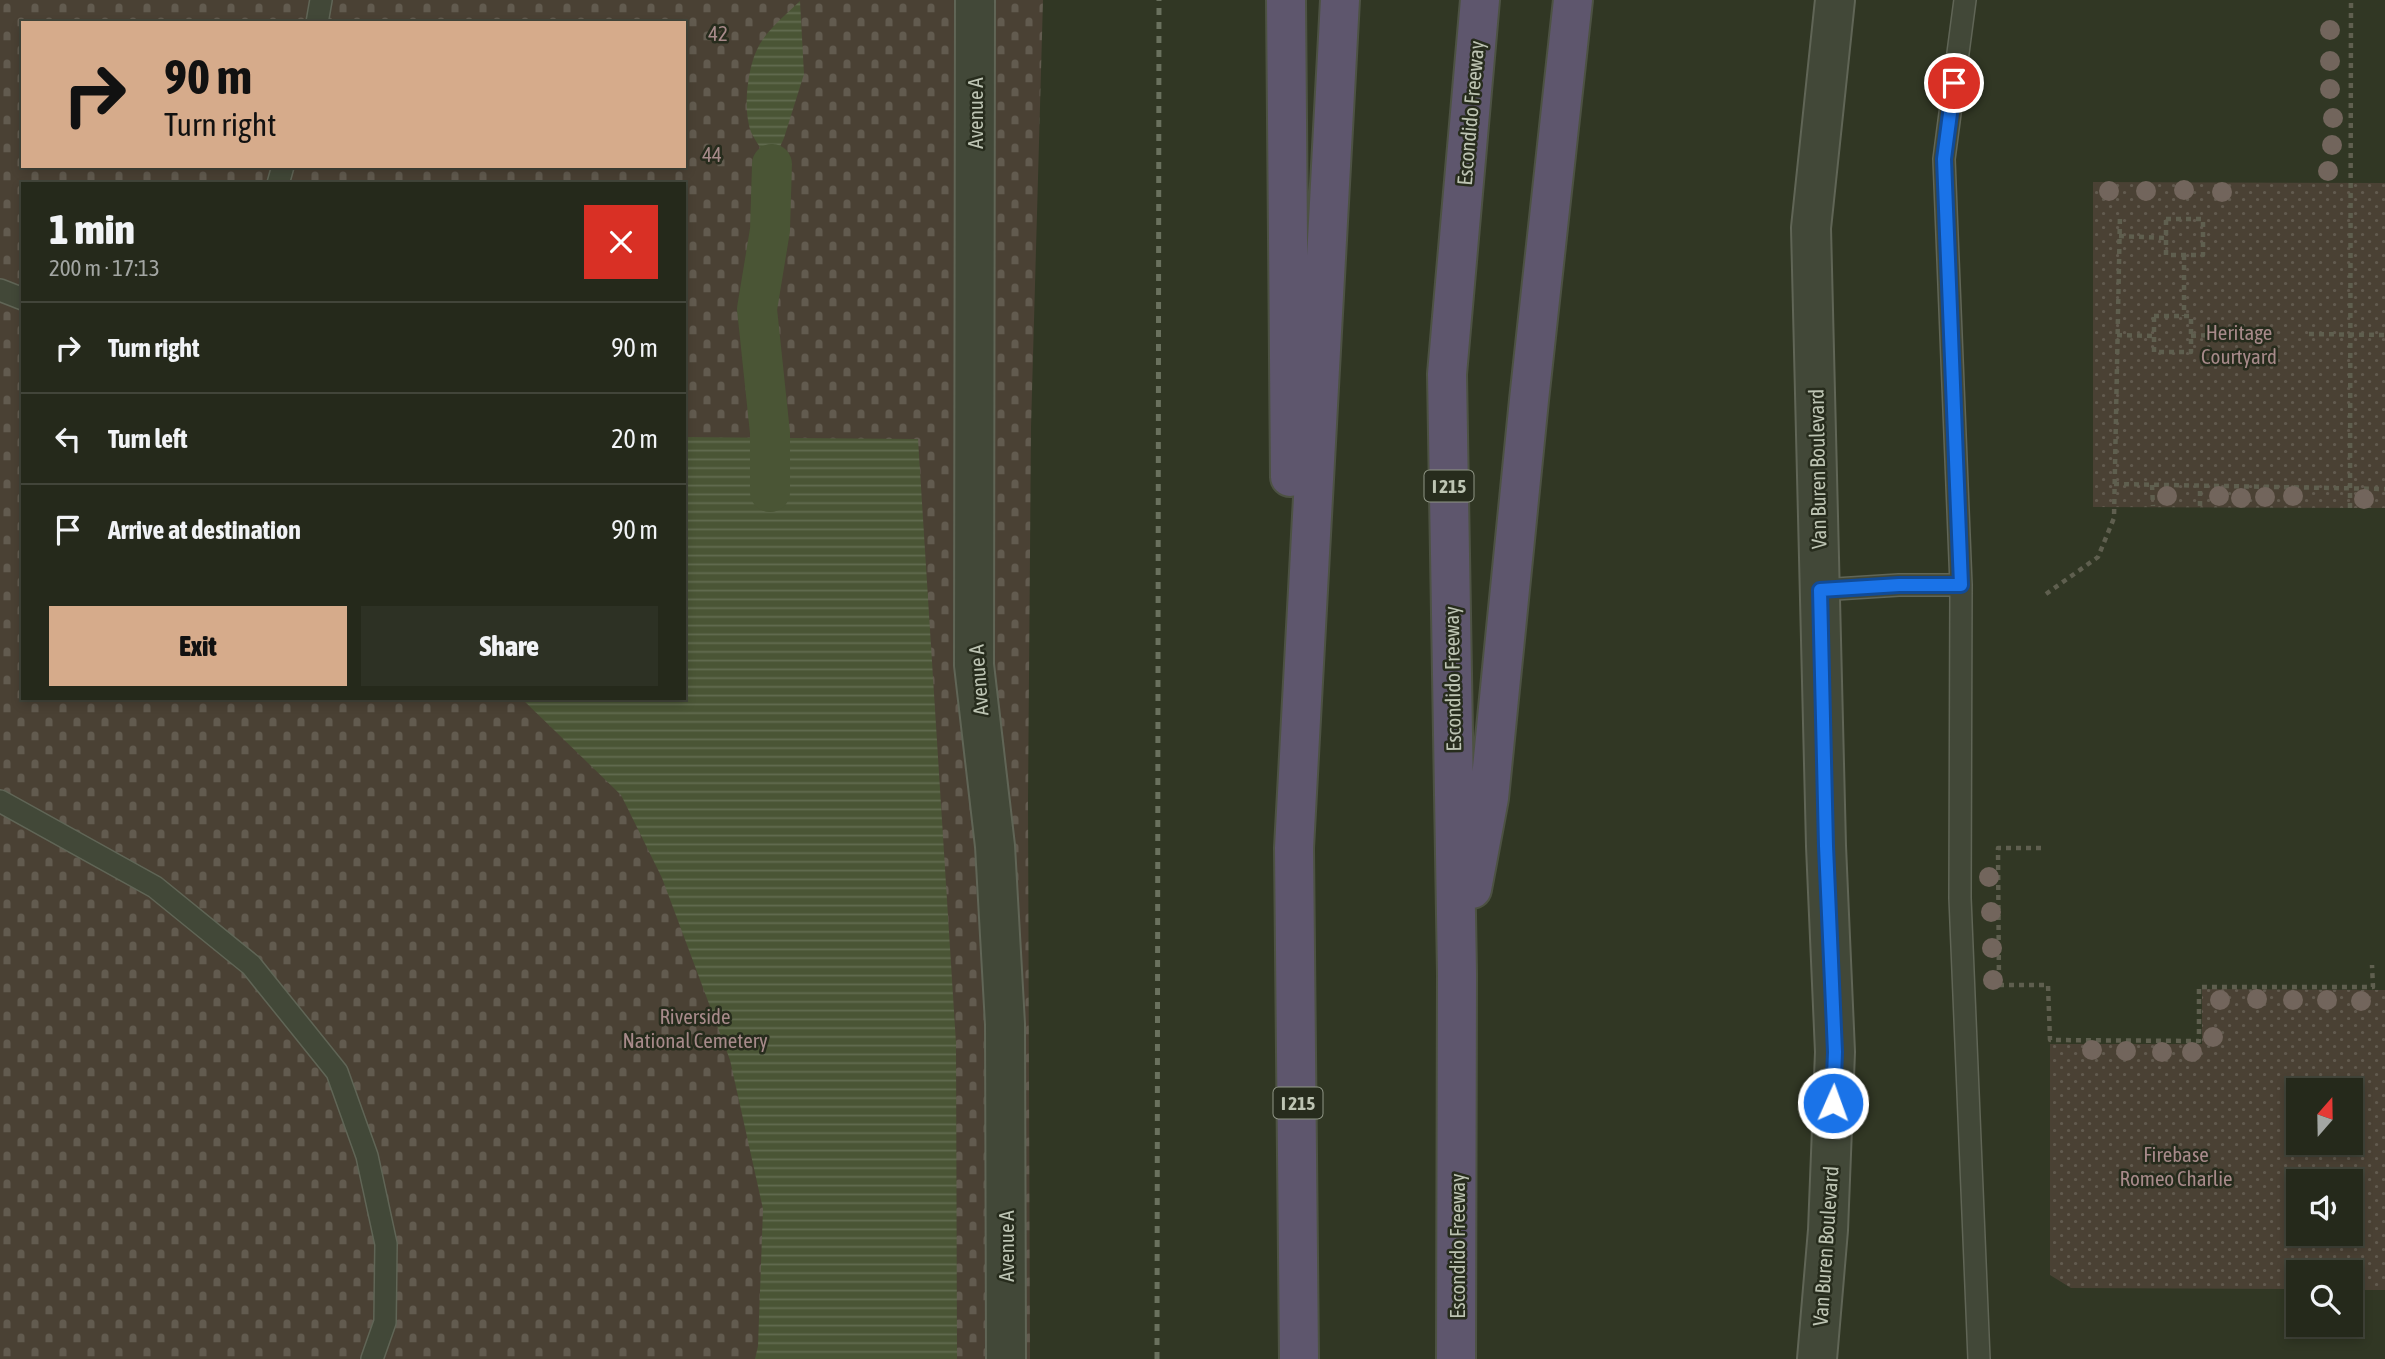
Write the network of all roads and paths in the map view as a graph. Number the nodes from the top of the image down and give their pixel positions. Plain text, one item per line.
1 (321, 0) edge
2 (975, 0) edge
3 (1286, 0) edge
4 (1340, 0) edge
5 (1480, 0) edge
6 (1573, 0) edge
7 (1835, 0) edge
8 (1965, 0) edge
9 (2351, 0) edge
10 (317, 21) edge
11 (2120, 214) dead end
12 (2119, 236) junction
13 (2166, 238) junction
14 (2184, 255) junction
15 (0, 290) edge
16 (21, 298) edge
17 (2185, 316) junction
18 (2235, 334) dead end
19 (2309, 334) dead end
20 (2118, 335) junction
21 (2350, 335) junction
22 (2385, 335) edge
23 (2155, 336) junction
24 (2191, 336) junction
25 (2114, 484) junction
26 (2152, 485) junction
27 (2200, 486) junction
28 (2350, 489) junction
29 (2385, 489) edge
30 (2153, 506) dead end
31 (2200, 506) dead end
32 (2350, 508) dead end
33 (1961, 585) junction
34 (1820, 590) junction
35 (2046, 594) dead end
36 (0, 801) edge
37 (1294, 848) junction
38 (2041, 848) dead end
39 (2372, 965) dead end
40 (1457, 974) junction
41 (372, 1359) edge
42 (1006, 1359) edge
43 (1299, 1359) edge
44 (1456, 1359) edge
45 (1817, 1359) edge
46 (1979, 1359) edge

1 - 10 lane
2 - 42 street, Avenue A
3 - 37 highway
4 - 37 highway, I 215
5 - 40 highway, Escondido Freeway / I 215
6 - 40 highway
7 - 34 street, Van Buren Boulevard
8 - 33 lane
9 - 21 path
11 - 12 path
12 - 13 path
12 - 20 path
13 - 14 path
13 - 14 path
14 - 17 path
15 - 16 lane
17 - 23 path
17 - 24 path
18 - 24 path
19 - 21 path
20 - 23 path
20 - 25 path
21 - 22 path
21 - 28 path
23 - 24 path
25 - 26 path
25 - 35 path
26 - 27 path
26 - 30 path
27 - 28 path
27 - 31 path
28 - 29 path
28 - 32 path
33 - 34 lane
33 - 46 lane
34 - 45 street, Van Buren Boulevard
36 - 41 lane
37 - 43 highway, I 215
38 - 39 path
40 - 44 highway, Escondido Freeway / I 215

